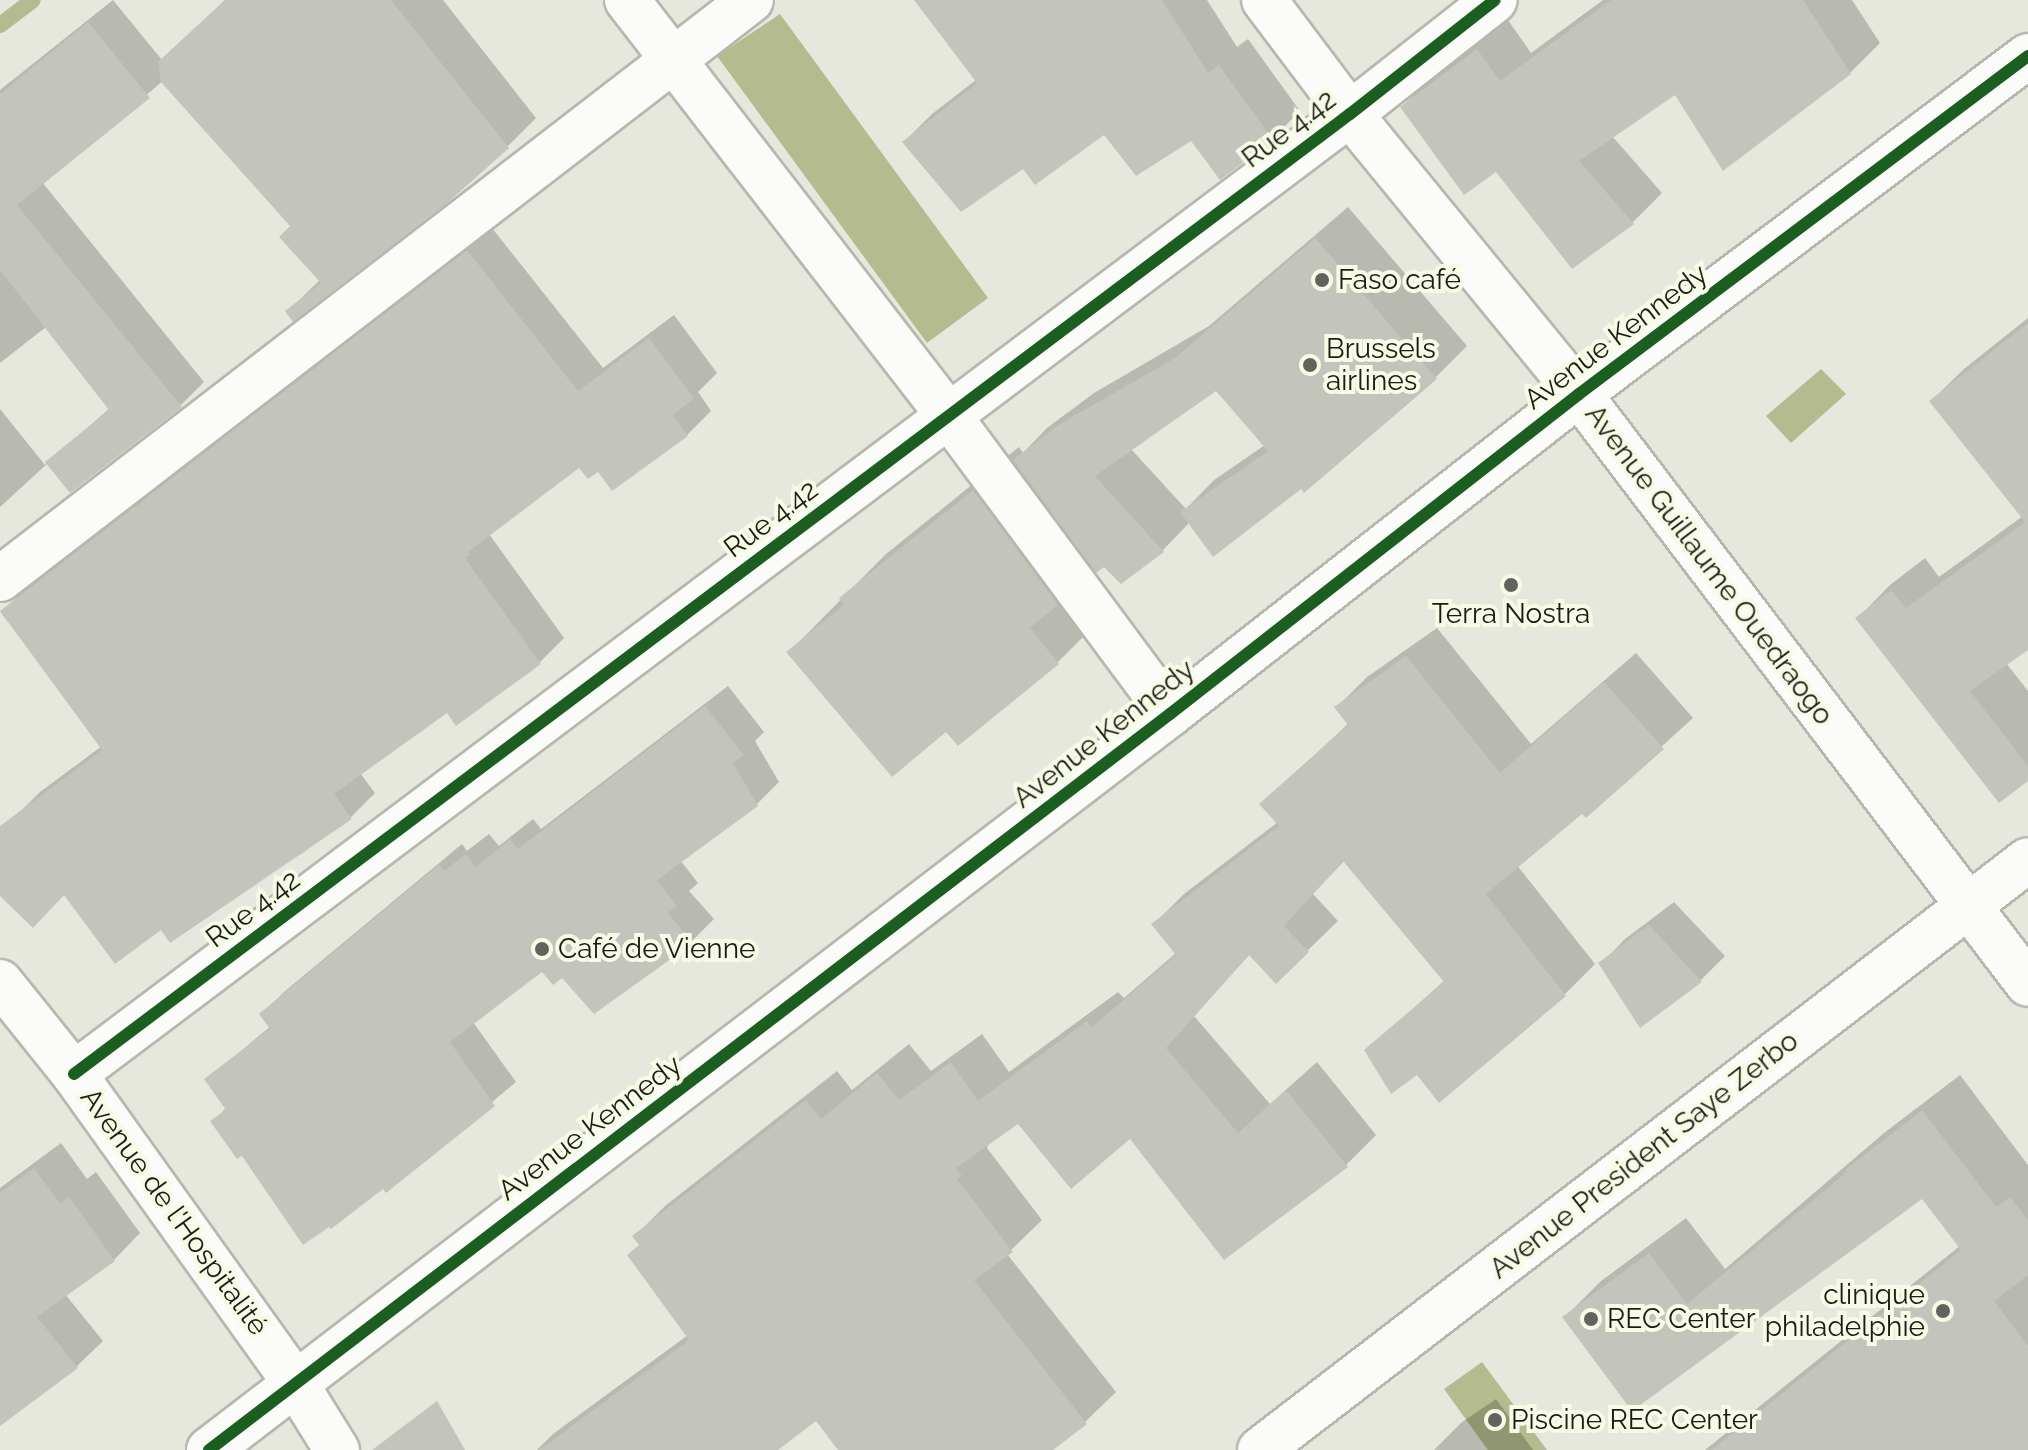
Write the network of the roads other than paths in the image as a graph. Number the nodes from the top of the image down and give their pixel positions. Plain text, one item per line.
1 (627, 0) edge
2 (751, 0) edge
3 (1264, 0) edge
4 (1495, 0) edge
5 (2028, 56) edge
6 (674, 60) junction
7 (1350, 114) junction
8 (1579, 394) junction
9 (949, 416) junction
10 (0, 579) edge
11 (1170, 714) junction
12 (2028, 860) edge
13 (1968, 906) junction
14 (0, 982) edge
15 (2028, 984) edge
16 (74, 1074) junction
17 (296, 1384) junction
18 (209, 1450) edge
19 (337, 1450) edge
20 (1260, 1450) edge

1 - 6 street
2 - 6 street
3 - 7 street, Avenue Guillaume Ouedraogo
4 - 7 street, Rue 4.42
5 - 8 street, Avenue Kennedy
6 - 9 street
6 - 10 street
7 - 8 street, Avenue Guillaume Ouedraogo
7 - 9 street, Rue 4.42
8 - 11 street, Avenue Kennedy
8 - 13 street, Avenue Guillaume Ouedraogo
9 - 11 street
9 - 16 street, Rue 4.42
11 - 17 street, Avenue Kennedy
12 - 13 street, Avenue President Saye Zerbo
13 - 15 street, Avenue Guillaume Ouedraogo
13 - 20 street, Avenue President Saye Zerbo
14 - 16 street, Avenue de l'Hospitalité
16 - 17 street, Avenue de l'Hospitalité
17 - 18 street, Avenue Kennedy
17 - 19 street, Avenue de l'Hospitalité

